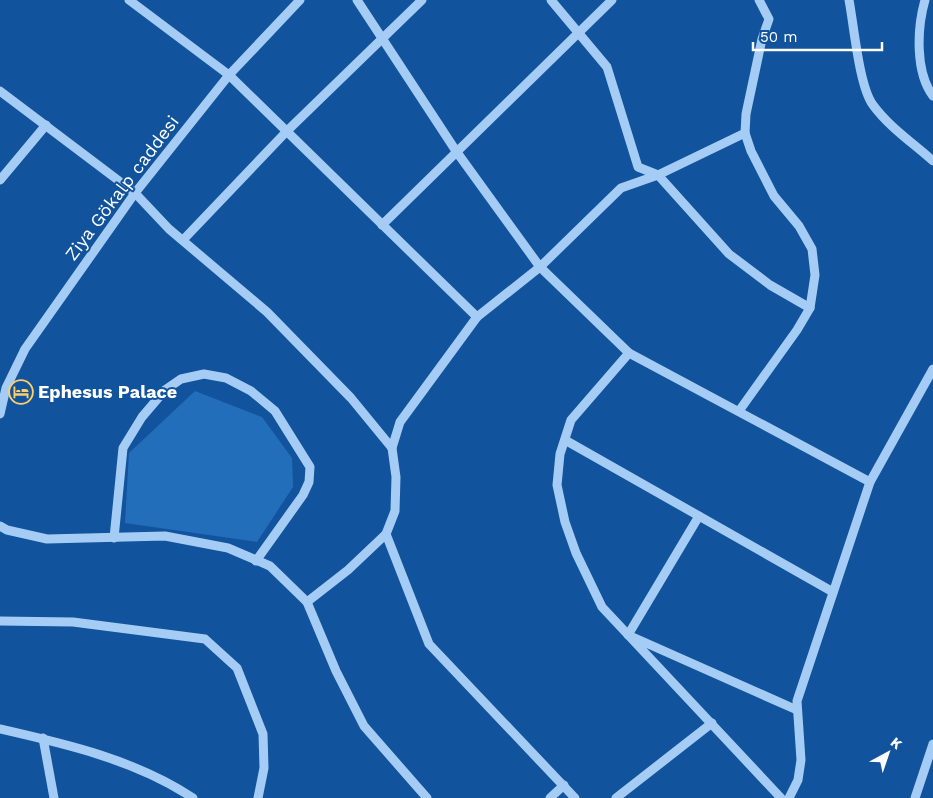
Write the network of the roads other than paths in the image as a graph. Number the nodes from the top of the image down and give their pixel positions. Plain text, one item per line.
1 (129, 0) edge
2 (286, 0) edge
3 (357, 0) edge
4 (422, 0) edge
5 (551, 0) edge
6 (612, 0) edge
7 (759, 0) edge
8 (849, 0) edge
9 (925, 0) edge
10 (296, 3) edge
11 (577, 33) junction
12 (383, 37) junction
13 (229, 75) junction
14 (0, 91) edge
15 (933, 96) edge
16 (46, 125) junction
17 (287, 131) junction
18 (745, 133) junction
19 (456, 151) junction
20 (933, 160) edge
21 (658, 175) junction
22 (0, 180) edge
23 (135, 193) junction
24 (382, 225) junction
25 (183, 240) junction
26 (540, 267) junction
27 (810, 308) junction
28 (477, 317) junction
29 (630, 353) junction
30 (933, 369) edge
31 (739, 411) junction
32 (0, 414) edge
33 (565, 440) junction
34 (392, 448) junction
35 (870, 482) junction
36 (699, 516) junction
37 (0, 526) edge
38 (386, 534) junction
39 (114, 538) junction
40 (256, 561) junction
41 (833, 592) junction
42 (308, 602) junction
43 (0, 621) edge
44 (628, 635) junction
45 (797, 710) junction
46 (712, 722) junction
47 (0, 729) edge
48 (43, 738) junction
49 (933, 744) edge
50 (564, 785) junction
51 (54, 798) edge
52 (193, 798) edge
53 (258, 798) edge
54 (427, 798) edge
55 (550, 798) edge
56 (575, 798) edge
57 (616, 798) edge
58 (781, 798) edge
59 (789, 798) edge
60 (915, 798) edge

1 - 13 street
2 - 10 street
3 - 12 street
4 - 12 street
5 - 11 street
6 - 11 street
7 - 18 street
8 - 20 street
9 - 15 street
10 - 13 street, Ziya Gökalp caddesi
11 - 19 street
11 - 21 street
12 - 17 street
12 - 19 street
13 - 17 street
13 - 23 street, Ziya Gökalp caddesi
14 - 16 street
16 - 22 street
16 - 23 street
17 - 24 street
17 - 25 street
18 - 21 street
18 - 27 street
19 - 24 street
19 - 26 street
21 - 26 street
21 - 27 street
23 - 25 street
23 - 32 street, Ziya Gökalp caddesi
24 - 28 street
25 - 34 street
26 - 28 street
26 - 29 street
27 - 31 street
28 - 34 street
29 - 31 street
29 - 33 street
30 - 35 street
31 - 35 street
33 - 36 street
33 - 44 street
34 - 38 street
35 - 41 street
36 - 41 street
36 - 44 street
37 - 39 street
38 - 42 street
38 - 50 street
39 - 40 street
39 - 40 street
40 - 42 street
41 - 45 street
42 - 54 street
43 - 53 street
44 - 45 street
44 - 46 street
45 - 59 street
46 - 57 street
46 - 58 street
47 - 48 street
48 - 51 street
48 - 52 street
49 - 60 street
50 - 55 street
50 - 56 street

